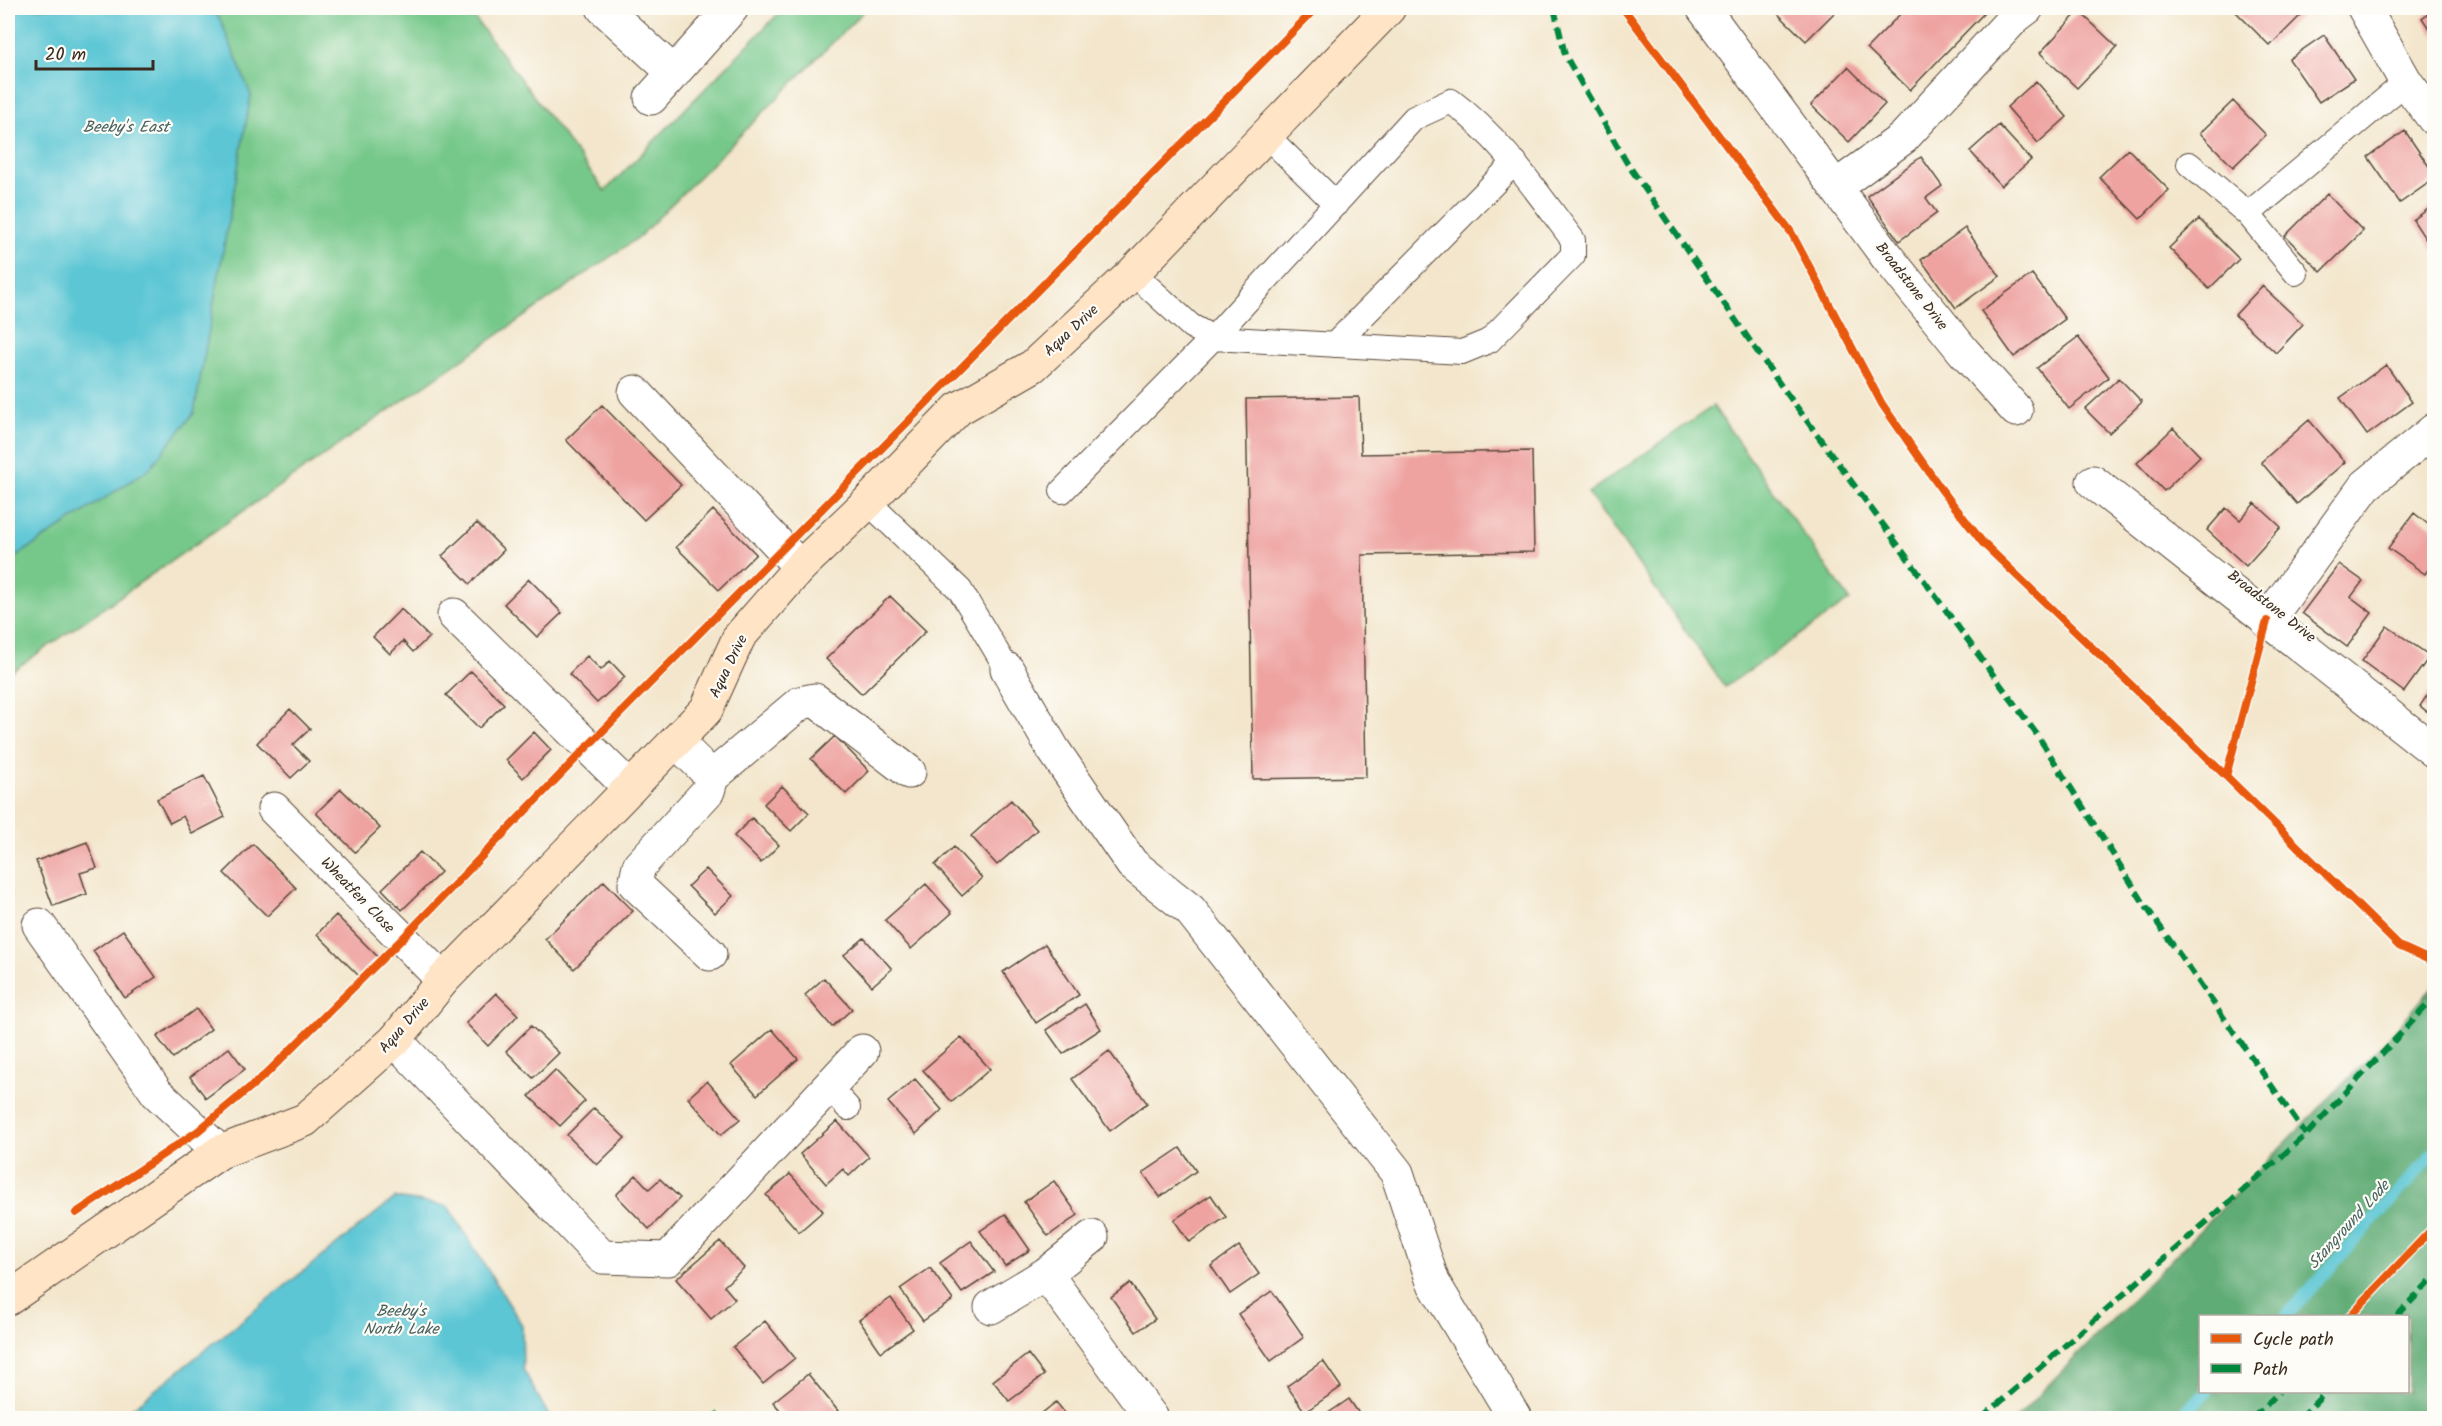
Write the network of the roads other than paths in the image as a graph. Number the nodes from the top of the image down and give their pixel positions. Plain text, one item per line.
1 (603, 8) edge
2 (732, 8) edge
3 (1389, 8) edge
4 (1703, 8) edge
5 (2027, 8) edge
6 (2364, 8) edge
7 (674, 73) junction
8 (2406, 82) junction
9 (651, 98) dead end
10 (2434, 118) edge
11 (1266, 135) junction
12 (1515, 162) junction
13 (2189, 164) dead end
14 (1837, 186) junction
15 (1336, 204) junction
16 (2248, 214) junction
17 (1132, 273) junction
18 (2296, 273) dead end
19 (1213, 338) junction
20 (1334, 345) junction
21 (635, 392) dead end
22 (2016, 410) dead end
23 (2434, 430) edge
24 (2093, 482) dead end
25 (1062, 490) dead end
26 (868, 502) junction
27 (800, 567) junction
28 (454, 615) dead end
29 (2267, 621) junction
30 (1007, 669) joint
31 (676, 741) junction
32 (2434, 751) edge
33 (909, 772) dead end
34 (712, 777) junction
35 (630, 788) junction
36 (274, 809) dead end
37 (39, 926) dead end
38 (710, 954) dead end
39 (443, 980) junction
40 (395, 1040) junction
41 (862, 1051) dead end
42 (220, 1152) junction
43 (1092, 1236) dead end
44 (1046, 1274) junction
45 (8, 1299) edge
46 (991, 1307) dead end
47 (1505, 1414) edge
48 (1152, 1419) edge

1 - 7 street
2 - 7 street
3 - 11 street, Aqua Drive
4 - 14 street, Broadstone Drive
5 - 14 street
6 - 8 street
7 - 9 street
8 - 10 street
8 - 16 lane
11 - 15 lane
11 - 17 street, Aqua Drive
12 - 15 lane
12 - 20 lane
12 - 20 lane
13 - 16 lane
14 - 22 street, Broadstone Drive
15 - 19 lane
16 - 18 lane
17 - 19 lane
17 - 26 street, Aqua Drive
19 - 20 lane
19 - 25 lane
21 - 27 street
23 - 29 street, Broadstone Drive
24 - 29 street, Broadstone Drive
26 - 27 street, Aqua Drive
26 - 30 lane
27 - 31 street, Aqua Drive
28 - 35 street
29 - 32 street, Broadstone Drive
30 - 47 street
31 - 34 street
31 - 35 street, Aqua Drive
33 - 34 street
34 - 38 street
35 - 39 street, Aqua Drive
36 - 39 street, Wheatfen Close
37 - 42 street
39 - 40 street, Aqua Drive
40 - 41 street
40 - 42 street, Aqua Drive
42 - 45 street, Aqua Drive
43 - 44 street
44 - 46 street
44 - 48 street

